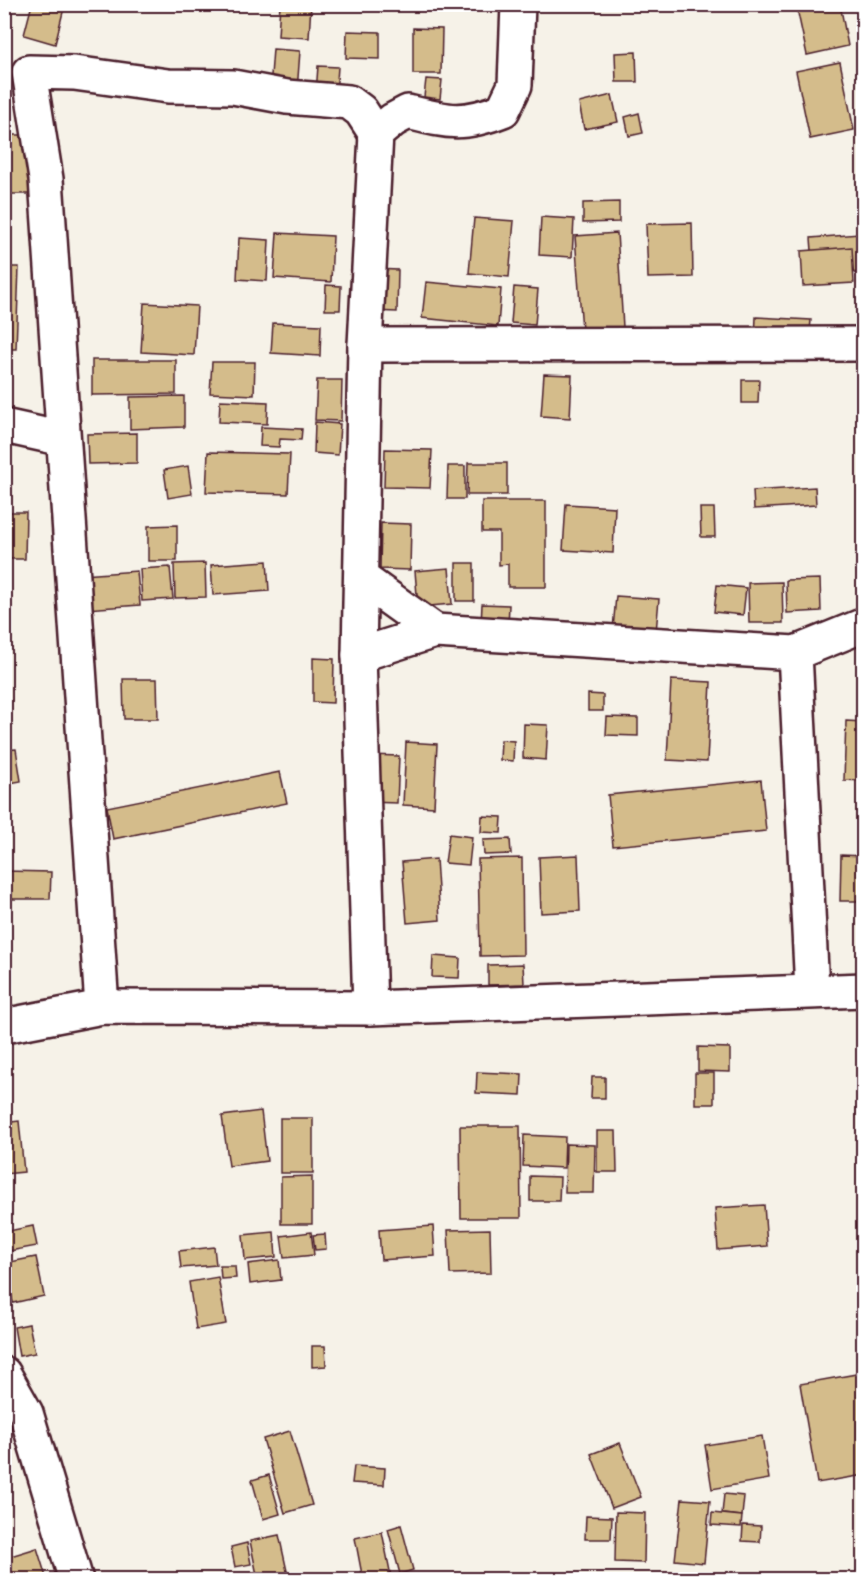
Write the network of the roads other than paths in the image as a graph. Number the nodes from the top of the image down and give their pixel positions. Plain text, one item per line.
1 (518, 4) edge
2 (17, 77) edge
3 (376, 134) junction
4 (864, 344) edge
5 (365, 345) junction
6 (4, 426) edge
7 (63, 439) junction
8 (361, 578) junction
9 (864, 625) edge
10 (435, 631) junction
11 (795, 653) junction
12 (359, 656) junction
13 (812, 990) junction
14 (864, 990) edge
15 (102, 1006) junction
16 (370, 1008) junction
17 (4, 1026) edge
18 (4, 1374) edge
19 (76, 1580) edge

1 - 3 street
2 - 3 street
2 - 7 street
3 - 5 street
4 - 5 street
5 - 8 street
6 - 7 street
7 - 15 street
8 - 10 street
8 - 12 street
9 - 11 street
10 - 11 street
10 - 12 street
11 - 13 street
12 - 16 street
13 - 14 street
13 - 16 street
15 - 16 street
15 - 17 street
18 - 19 street

